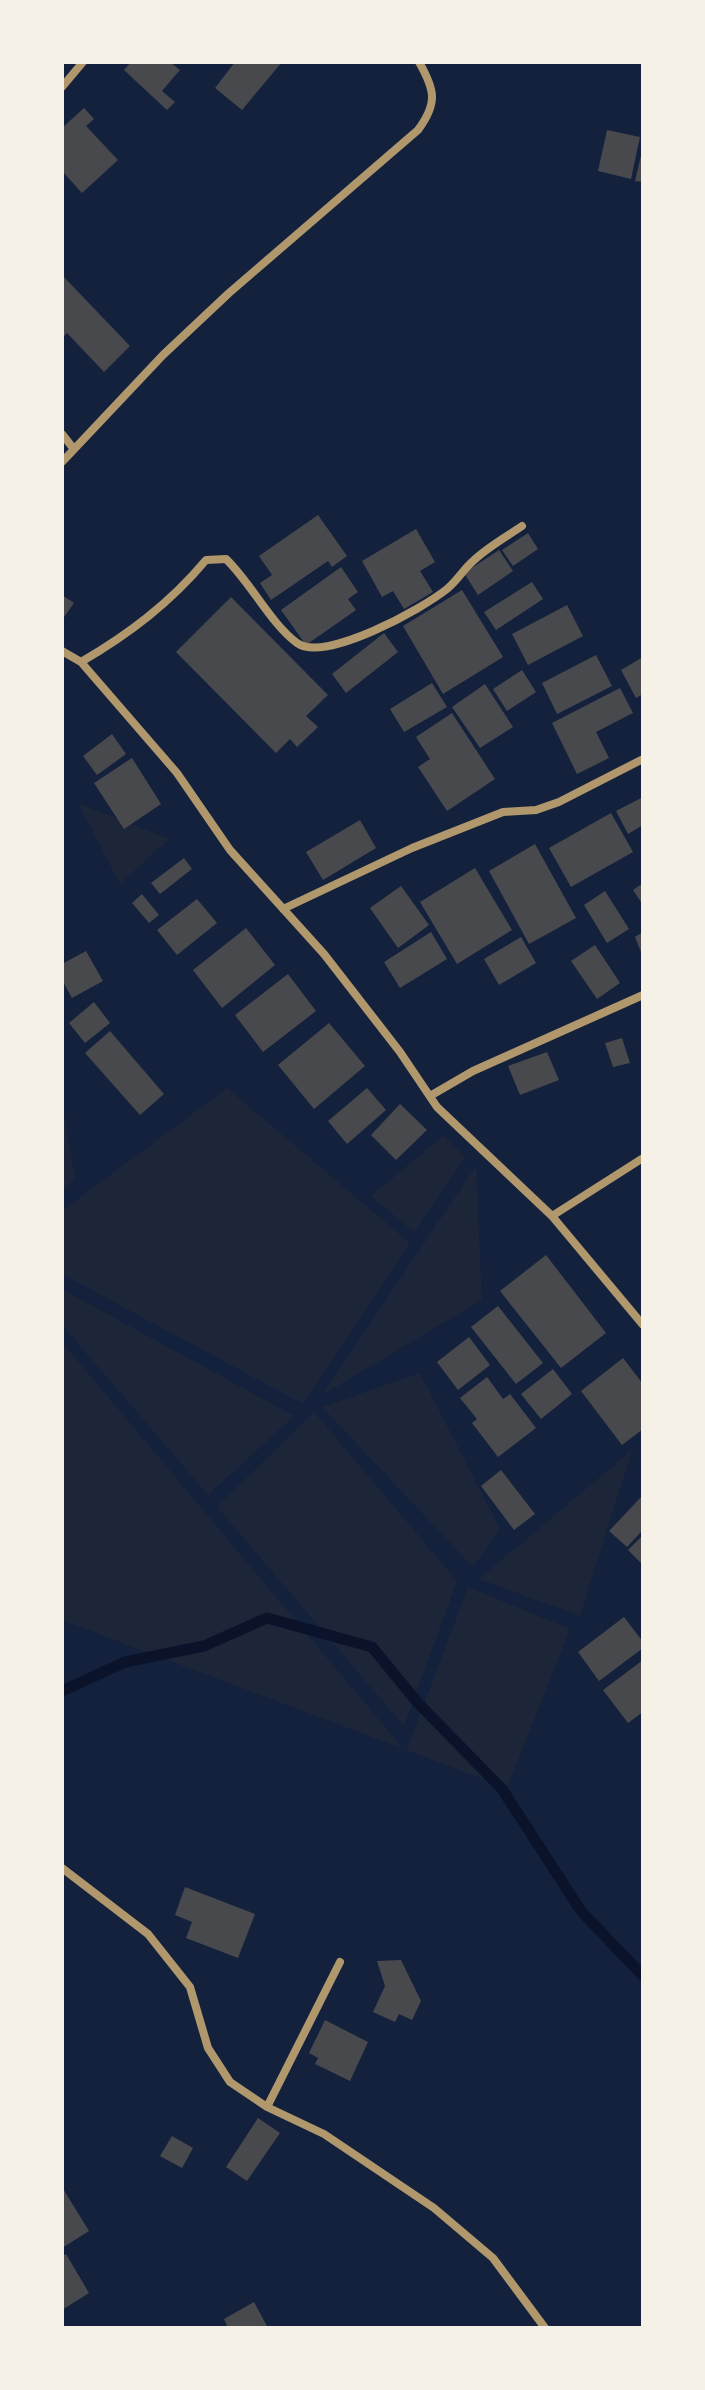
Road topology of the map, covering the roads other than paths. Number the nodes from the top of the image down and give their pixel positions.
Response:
1 (83, 62) edge
2 (419, 62) edge
3 (62, 87) edge
4 (62, 434) edge
5 (73, 448) junction
6 (62, 462) edge
7 (522, 526) dead end
8 (62, 651) edge
9 (81, 662) junction
10 (643, 759) edge
11 (283, 909) junction
12 (643, 995) edge
13 (430, 1096) junction
14 (643, 1158) edge
15 (552, 1216) junction
16 (643, 1323) edge
17 (62, 1868) edge
18 (340, 1962) dead end
19 (267, 2107) junction
20 (545, 2328) edge

1 - 3 street
2 - 5 street
4 - 5 street
5 - 6 street
7 - 9 street
8 - 9 street
9 - 11 street
10 - 11 street
11 - 13 street
12 - 13 street
13 - 15 street
14 - 15 street
15 - 16 street
17 - 19 street
18 - 19 street
19 - 20 street

